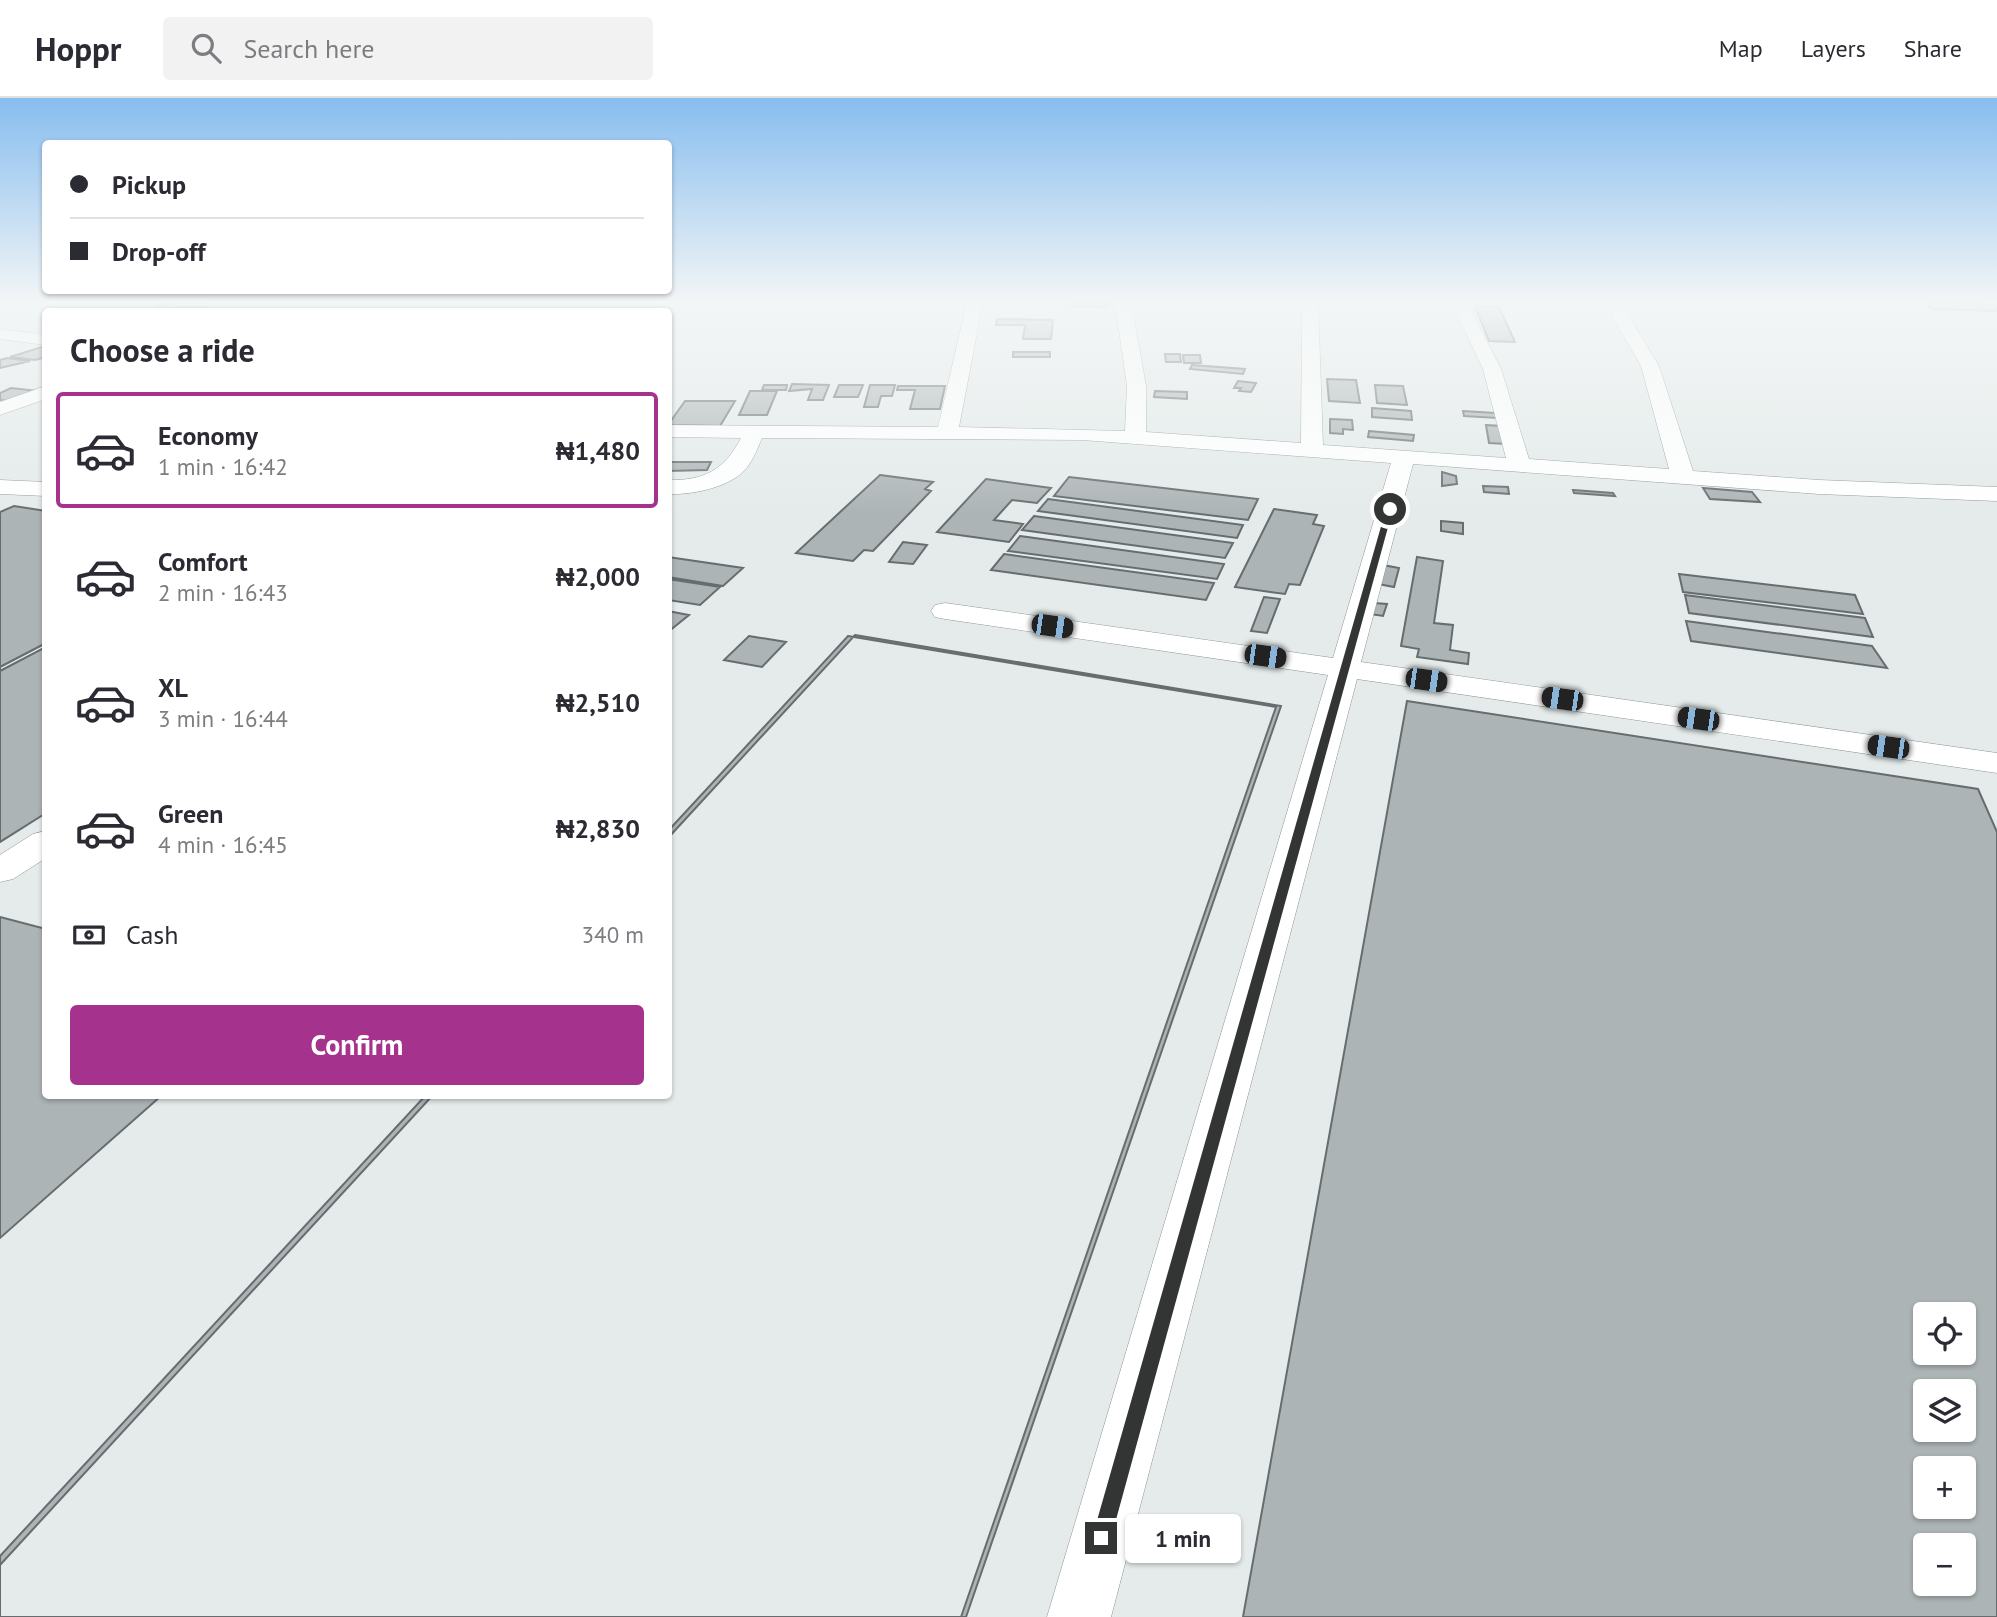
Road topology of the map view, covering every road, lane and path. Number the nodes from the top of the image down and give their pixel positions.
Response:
1 (960, 373) edge
2 (1134, 373) edge
3 (1311, 373) edge
4 (1493, 373) edge
5 (1652, 373) edge
6 (42, 393) edge
7 (0, 409) edge
8 (0, 414) edge
9 (34, 417) dead end
10 (672, 431) edge
11 (755, 432) junction
12 (948, 432) junction
13 (1135, 437) junction
14 (1312, 449) junction
15 (1404, 456) junction
16 (1519, 464) junction
17 (1682, 477) junction
18 (0, 487) edge
19 (672, 487) edge
20 (42, 489) edge
21 (1997, 494) edge
22 (945, 611) dead end
23 (1345, 668) junction
24 (1997, 763) edge
25 (42, 845) edge
26 (0, 871) edge
27 (1079, 1617) edge

1 - 12 street
2 - 13 street
3 - 14 street
4 - 16 street
5 - 17 street
6 - 7 street
8 - 9 street
10 - 11 street
11 - 12 street
11 - 19 street
12 - 13 street
13 - 14 street
14 - 15 street
15 - 16 street
15 - 23 street
16 - 17 street
17 - 21 street
18 - 20 street
22 - 23 street
23 - 24 street
23 - 27 street
25 - 26 street

